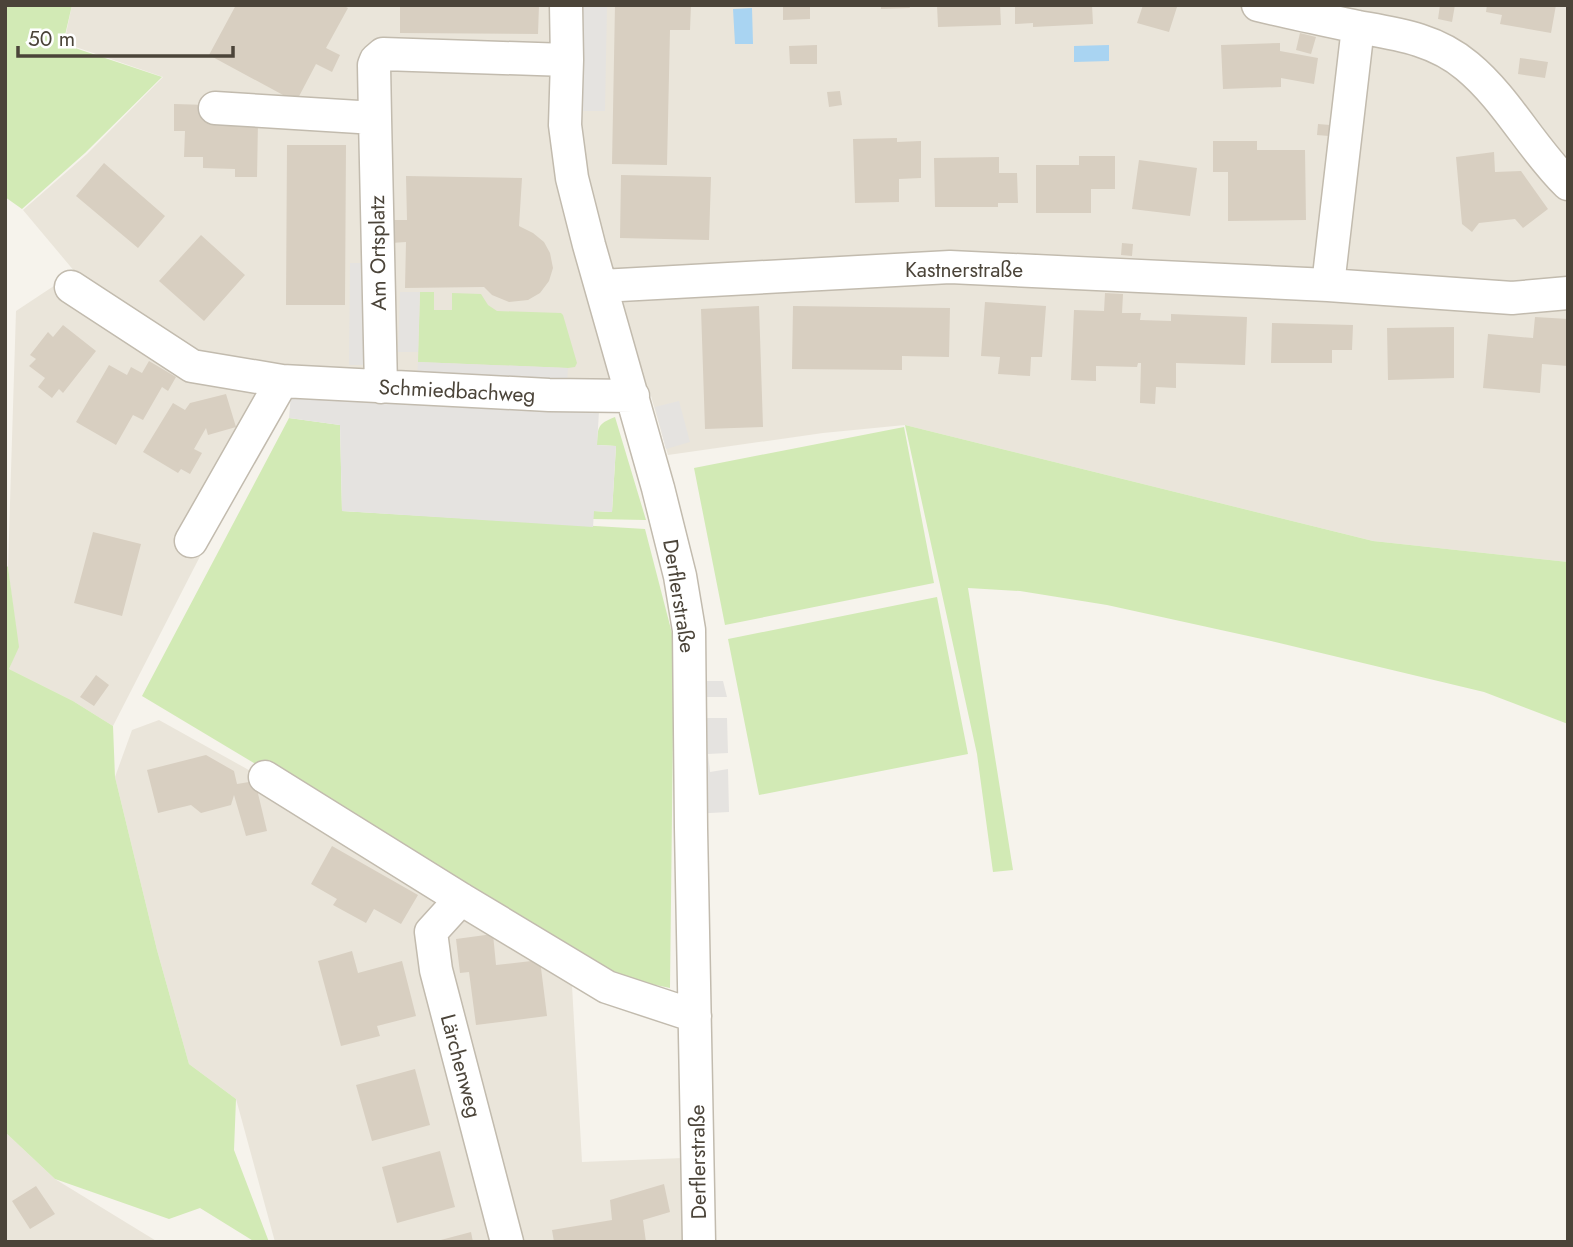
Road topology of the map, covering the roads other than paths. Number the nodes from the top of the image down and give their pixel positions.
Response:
1 (566, 5) edge
2 (1258, 5) edge
3 (1358, 27) junction
4 (567, 60) junction
5 (215, 108) dead end
6 (375, 118) junction
7 (1568, 184) edge
8 (1328, 285) junction
9 (601, 286) junction
10 (71, 287) dead end
11 (1568, 293) edge
12 (282, 381) junction
13 (381, 387) junction
14 (633, 396) junction
15 (191, 541) dead end
16 (265, 777) dead end
17 (461, 899) junction
18 (695, 1016) junction
19 (507, 1242) edge
20 (699, 1242) edge

1 - 4 street, Derflerstraße
2 - 3 street
3 - 7 street
3 - 8 street
4 - 6 street, Am Ortsplatz
4 - 9 street, Derflerstraße
5 - 6 street
6 - 13 street, Am Ortsplatz
8 - 9 street, Kastnerstraße
8 - 11 street, Kastnerstraße
9 - 14 street, Derflerstraße
10 - 12 street, Schmiedbachweg
12 - 13 street, Schmiedbachweg
12 - 15 street
13 - 14 street, Schmiedbachweg
14 - 18 street, Derflerstraße
16 - 17 street
17 - 18 street
17 - 19 street, Lärchenweg
18 - 20 street, Derflerstraße

